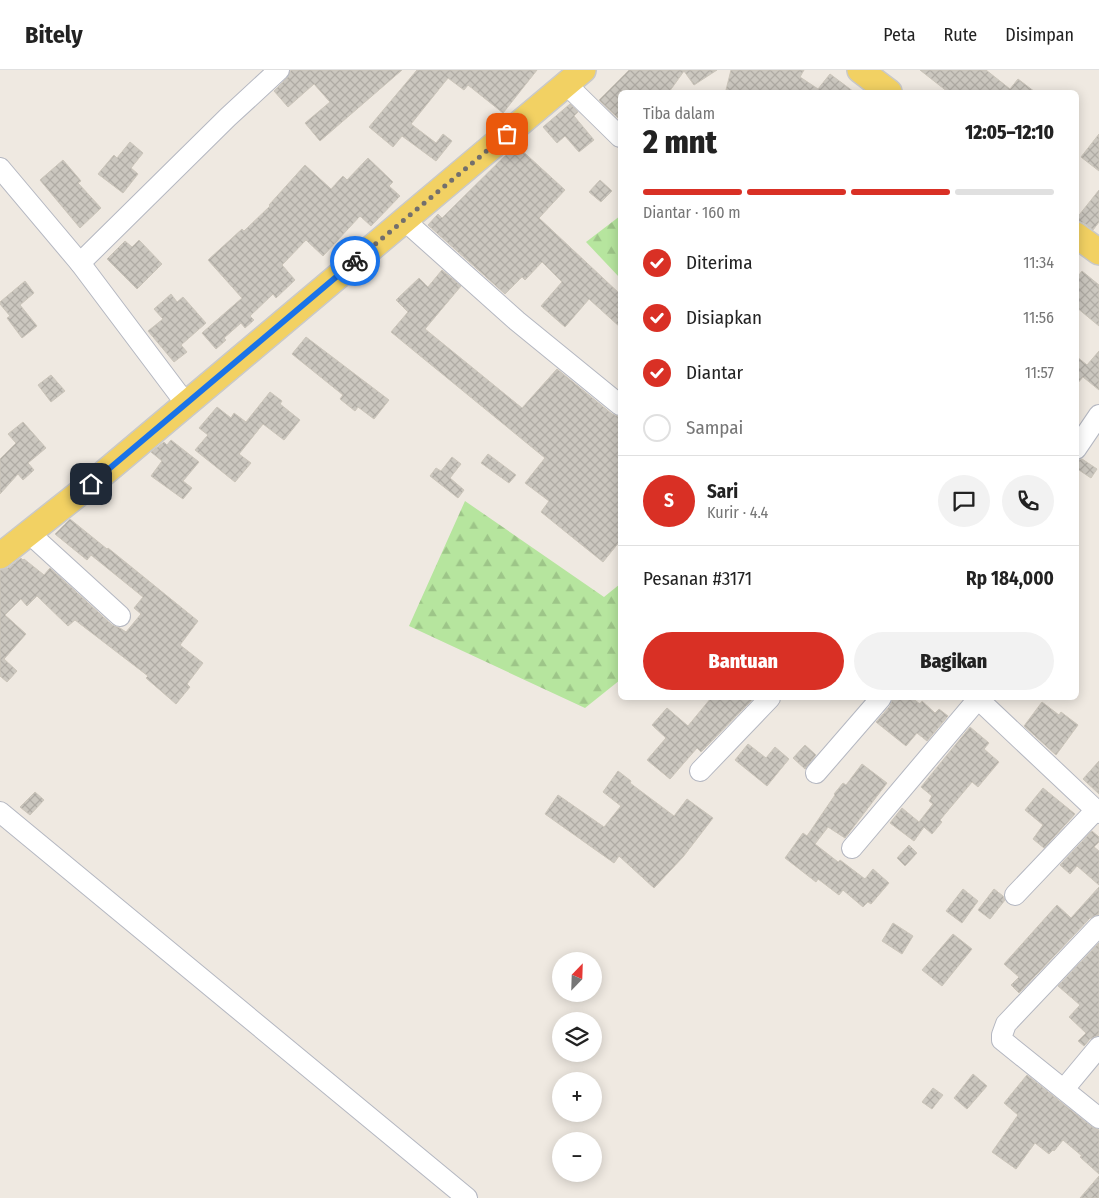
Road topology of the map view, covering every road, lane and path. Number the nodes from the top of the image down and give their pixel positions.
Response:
1 (279, 70) edge
2 (860, 70) edge
3 (575, 77) edge
4 (886, 90) edge
5 (618, 134) edge
6 (0, 168) edge
7 (404, 220) junction
8 (1079, 237) edge
9 (1099, 252) edge
10 (80, 263) junction
11 (618, 403) edge
12 (186, 404) junction
13 (1099, 415) edge
14 (1079, 445) edge
15 (29, 533) junction
16 (0, 556) edge
17 (120, 616) dead end
18 (768, 700) edge
19 (879, 700) edge
20 (975, 700) edge
21 (979, 700) edge
22 (700, 771) dead end
23 (816, 773) dead end
24 (1097, 811) edge
25 (0, 812) edge
26 (852, 848) dead end
27 (1015, 895) dead end
28 (1099, 926) edge
29 (1099, 1047) edge
30 (1064, 1089) junction
31 (1099, 1118) edge
32 (467, 1198) edge

1 - 10 street
2 - 4 main road
3 - 5 street
3 - 7 main road
6 - 10 street
7 - 11 street
7 - 12 main road
8 - 9 main road
10 - 12 street
12 - 15 main road
13 - 14 street
15 - 16 main road
15 - 17 street
18 - 22 street
19 - 23 street
20 - 26 street
21 - 24 street
24 - 27 street
25 - 32 street
28 - 30 street
29 - 30 street
30 - 31 street

